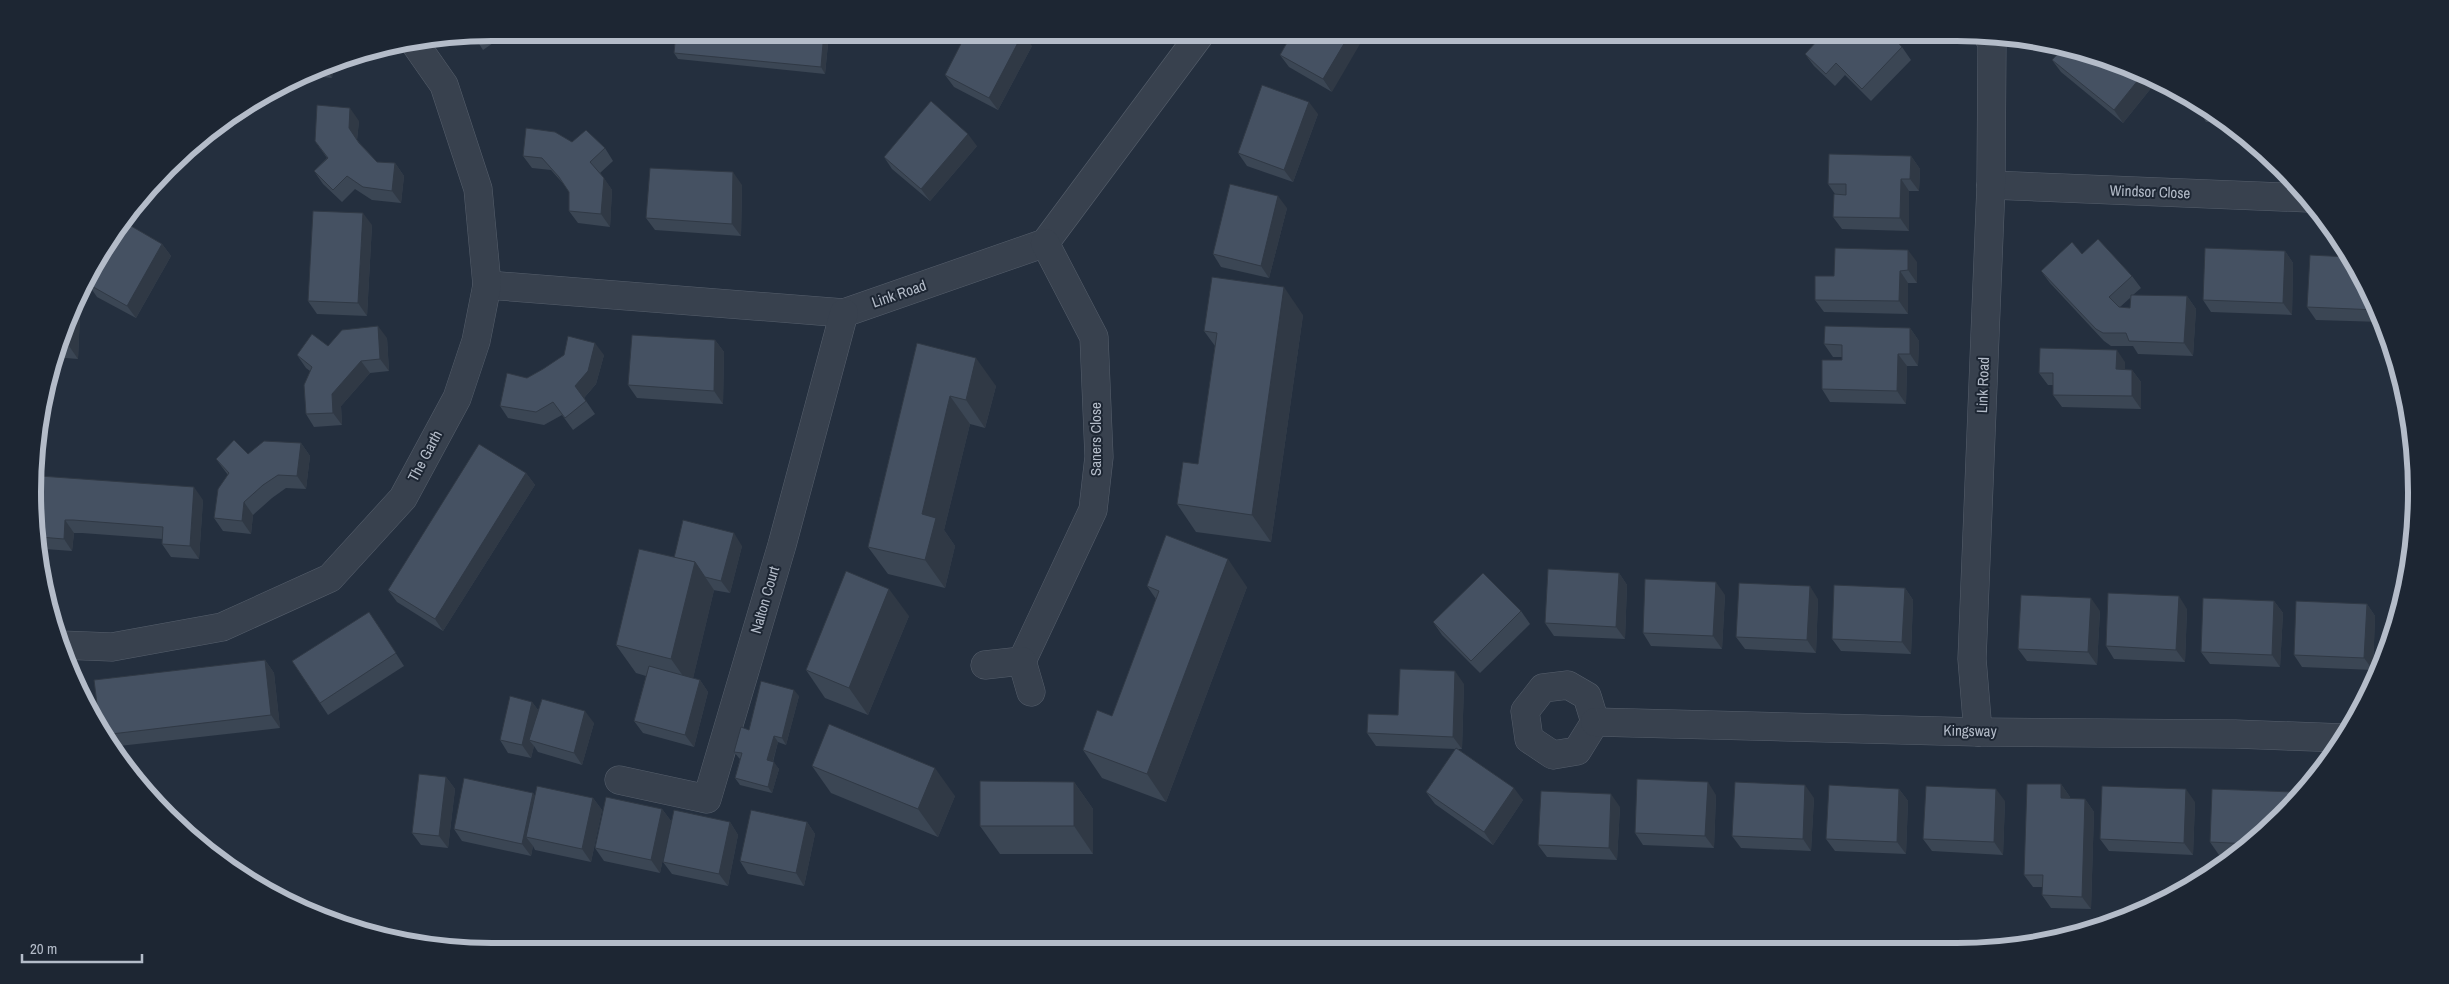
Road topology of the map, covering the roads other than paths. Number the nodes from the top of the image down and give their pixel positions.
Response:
1 (1195, 41) edge
2 (1992, 43) edge
3 (418, 48) edge
4 (1991, 185) junction
5 (2298, 198) edge
6 (1044, 244) junction
7 (487, 285) junction
8 (844, 313) junction
9 (68, 645) edge
10 (1022, 661) junction
11 (985, 665) dead end
12 (1031, 692) dead end
13 (1596, 722) dead end
14 (1978, 732) junction
15 (2335, 738) edge
16 (619, 780) dead end

1 - 6 street
2 - 4 street, Link Road
3 - 7 street, The Garth
4 - 5 street, Windsor Close
4 - 14 street, Link Road
6 - 8 street, Link Road
6 - 10 street, Saners Close
7 - 8 street, Link Road
7 - 9 street, The Garth
8 - 16 street, Nalton Court
10 - 11 street
10 - 12 street
13 - 14 street, Kingsway
14 - 15 street, Kingsway

